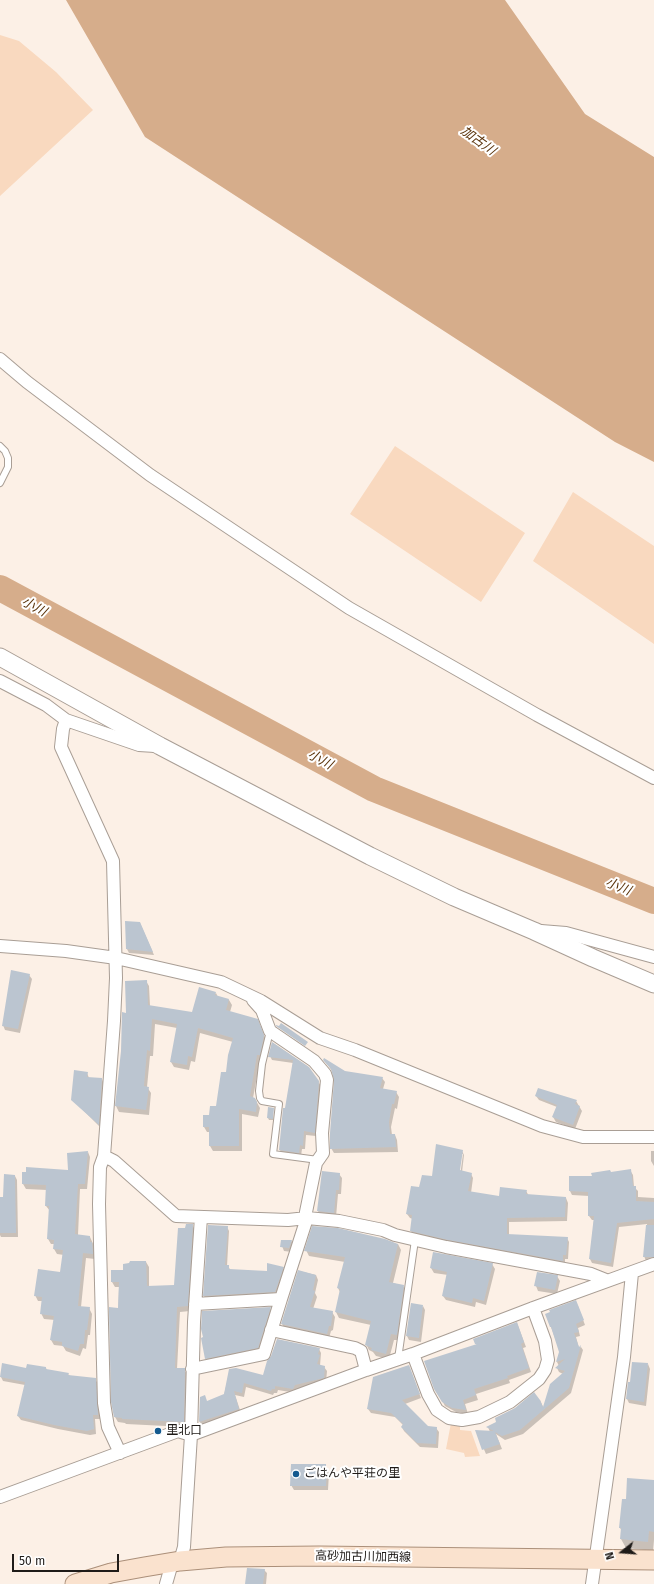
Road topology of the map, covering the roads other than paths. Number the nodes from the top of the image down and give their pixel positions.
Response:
1 (0, 360) edge
2 (0, 446) edge
3 (0, 483) edge
4 (0, 657) edge
5 (0, 681) edge
6 (66, 720) junction
7 (160, 746) junction
8 (654, 778) edge
9 (534, 931) junction
10 (0, 946) edge
11 (654, 957) edge
12 (116, 958) junction
13 (654, 984) edge
14 (248, 996) junction
15 (270, 1031) junction
16 (654, 1137) edge
17 (104, 1156) junction
18 (318, 1160) junction
19 (201, 1217) junction
20 (307, 1218) junction
21 (415, 1240) junction
22 (654, 1264) edge
23 (632, 1273) junction
24 (606, 1280) junction
25 (281, 1298) junction
26 (195, 1304) junction
27 (533, 1308) junction
28 (271, 1330) junction
29 (413, 1354) junction
30 (398, 1359) junction
31 (192, 1369) junction
32 (366, 1370) junction
33 (191, 1435) junction
34 (120, 1453) junction
35 (0, 1497) edge
36 (595, 1560) junction
37 (654, 1560) edge
38 (176, 1562) junction
39 (75, 1584) edge
40 (166, 1584) edge
41 (592, 1584) edge

1 - 8 street
2 - 3 lane
4 - 7 street
5 - 6 street
6 - 7 street
6 - 12 street
7 - 9 street
9 - 11 street
9 - 13 street
10 - 12 street
12 - 14 street
12 - 17 street
14 - 15 street
14 - 16 street
15 - 18 street
15 - 18 lane
17 - 19 street
17 - 34 street
18 - 20 street
19 - 20 street
19 - 26 street
20 - 21 street
20 - 25 street
21 - 24 street
21 - 30 lane
22 - 23 street
23 - 24 street
23 - 36 street
24 - 27 street
25 - 26 street
25 - 28 street
26 - 31 street
27 - 29 street
27 - 29 street
28 - 31 street
28 - 32 street
29 - 30 street
30 - 32 street
31 - 33 street
32 - 33 street
33 - 34 street
33 - 38 street
34 - 35 street
36 - 37 main road, 高砂加古川加西線
36 - 38 main road, 高砂加古川加西線
36 - 41 street
38 - 39 main road, 高砂加古川加西線
38 - 40 street

